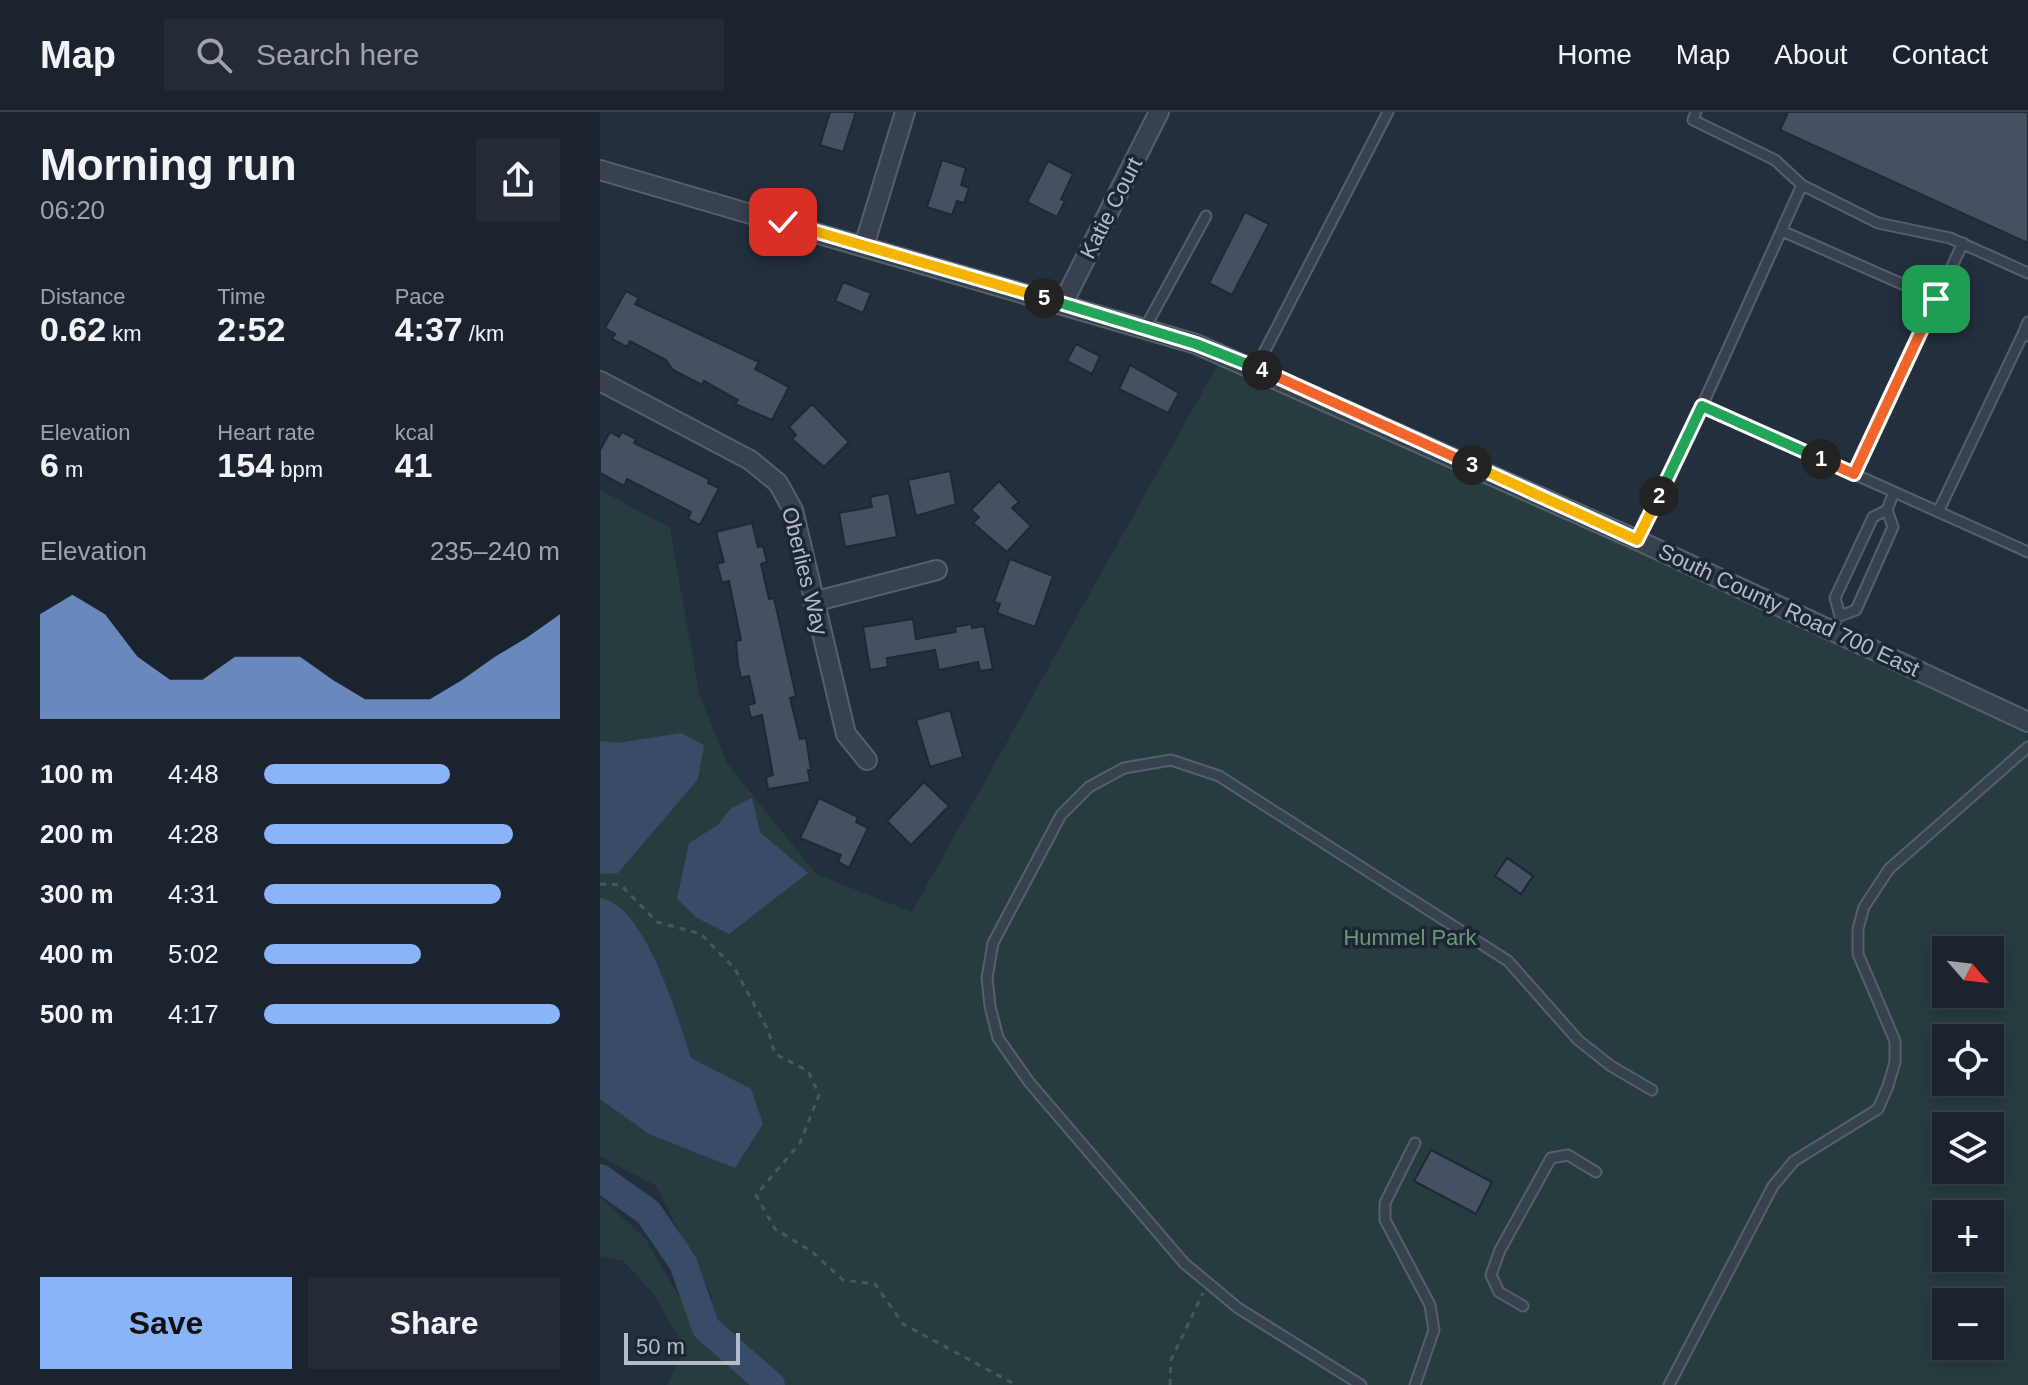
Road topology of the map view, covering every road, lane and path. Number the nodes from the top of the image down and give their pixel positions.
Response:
1 (905, 112) edge
2 (1159, 112) edge
3 (1388, 112) edge
4 (1696, 112) edge
5 (600, 170) edge
6 (1802, 185) junction
7 (1206, 216) dead end
8 (1782, 231) junction
9 (1963, 243) junction
10 (864, 246) junction
11 (2028, 273) edge
12 (1936, 299) junction
13 (1063, 303) junction
14 (2028, 322) edge
15 (1145, 328) junction
16 (2025, 335) edge
17 (1256, 368) junction
18 (600, 381) edge
19 (1702, 406) junction
20 (1854, 474) junction
21 (1894, 492) junction
22 (1887, 510) junction
23 (1938, 512) junction
24 (1637, 540) junction
25 (2028, 552) edge
26 (937, 570) dead end
27 (813, 602) junction
28 (1836, 623) junction
29 (2028, 722) edge
30 (2028, 747) edge
31 (867, 760) dead end
32 (600, 884) edge
33 (1647, 1088) dead end
34 (1415, 1143) dead end
35 (1596, 1172) dead end
36 (1209, 1284) junction
37 (1523, 1306) dead end
38 (1016, 1385) edge
39 (1170, 1385) edge
40 (1361, 1385) edge
41 (1415, 1385) edge
42 (1669, 1385) edge

1 - 10 street
2 - 13 street, Katie Court
3 - 17 lane
4 - 6 lane
5 - 10 street, South County Road 700 East
6 - 8 lane
6 - 9 lane
7 - 15 lane
8 - 12 lane
8 - 19 lane
9 - 11 lane
9 - 12 lane
10 - 13 street, South County Road 700 East
12 - 20 lane
13 - 15 street, South County Road 700 East
14 - 16 lane
15 - 17 street, South County Road 700 East
16 - 23 lane
17 - 24 street, South County Road 700 East
18 - 27 street, Oberlies Way
19 - 20 lane
19 - 24 lane
20 - 21 lane
21 - 22 lane
21 - 23 lane
22 - 28 lane
22 - 28 lane
23 - 25 lane
24 - 28 street, South County Road 700 East
26 - 27 street
27 - 31 street, Oberlies Way
28 - 29 street, South County Road 700 East
30 - 42 lane
32 - 38 path
33 - 36 lane
34 - 41 lane
35 - 37 lane
36 - 39 path
36 - 40 lane

